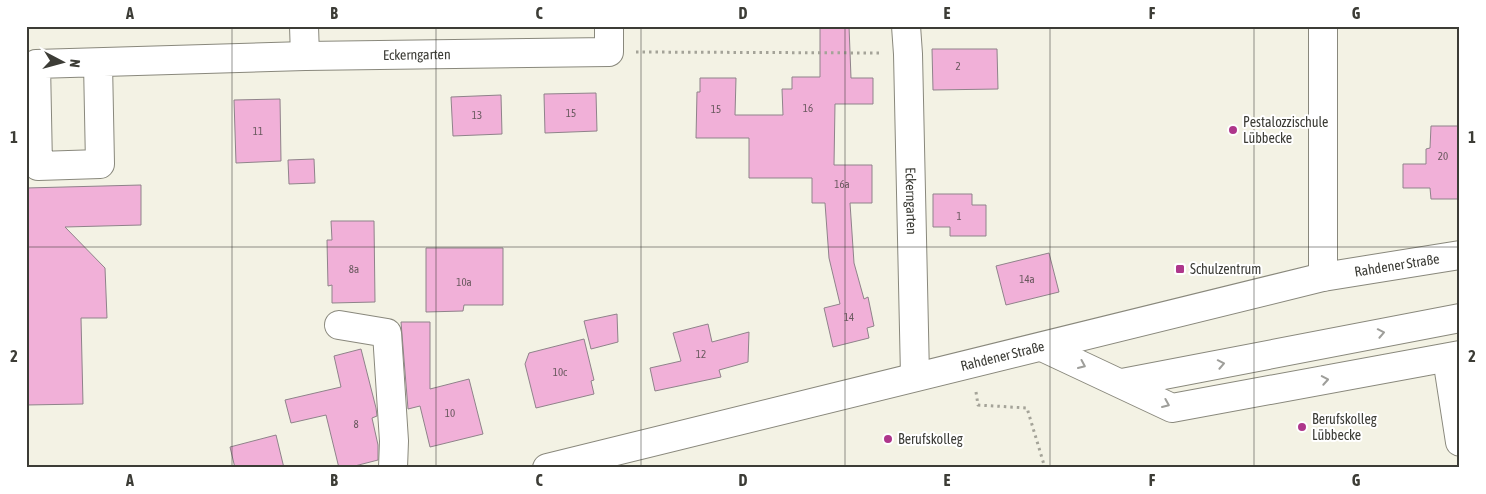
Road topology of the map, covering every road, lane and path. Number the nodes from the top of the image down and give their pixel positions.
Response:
1 (304, 26) edge
2 (906, 26) edge
3 (1323, 26) edge
4 (609, 39) edge
5 (908, 54) junction
6 (304, 56) junction
7 (98, 62) dead end
8 (1460, 255) edge
9 (1323, 277) junction
10 (1460, 318) edge
11 (339, 325) dead end
12 (1042, 347) junction
13 (1453, 357) edge
14 (970, 365) junction
15 (915, 376) junction
16 (1122, 383) junction
17 (1460, 442) edge
18 (393, 468) edge
19 (547, 468) edge
20 (1045, 468) edge

1 - 6 street
2 - 5 street, Eckerngarten
3 - 9 street
4 - 5 path
4 - 6 street, Eckerngarten
5 - 15 street, Eckerngarten
6 - 7 street, Eckerngarten
8 - 9 street, Rahdener Straße
9 - 12 street, Rahdener Straße
16 -> 10 street
11 - 18 street
12 - 14 street, Rahdener Straße
12 -> 16 street
16 -> 13 street
13 - 17 street
14 - 15 street, Rahdener Straße
14 - 20 path
15 - 19 street, Rahdener Straße

